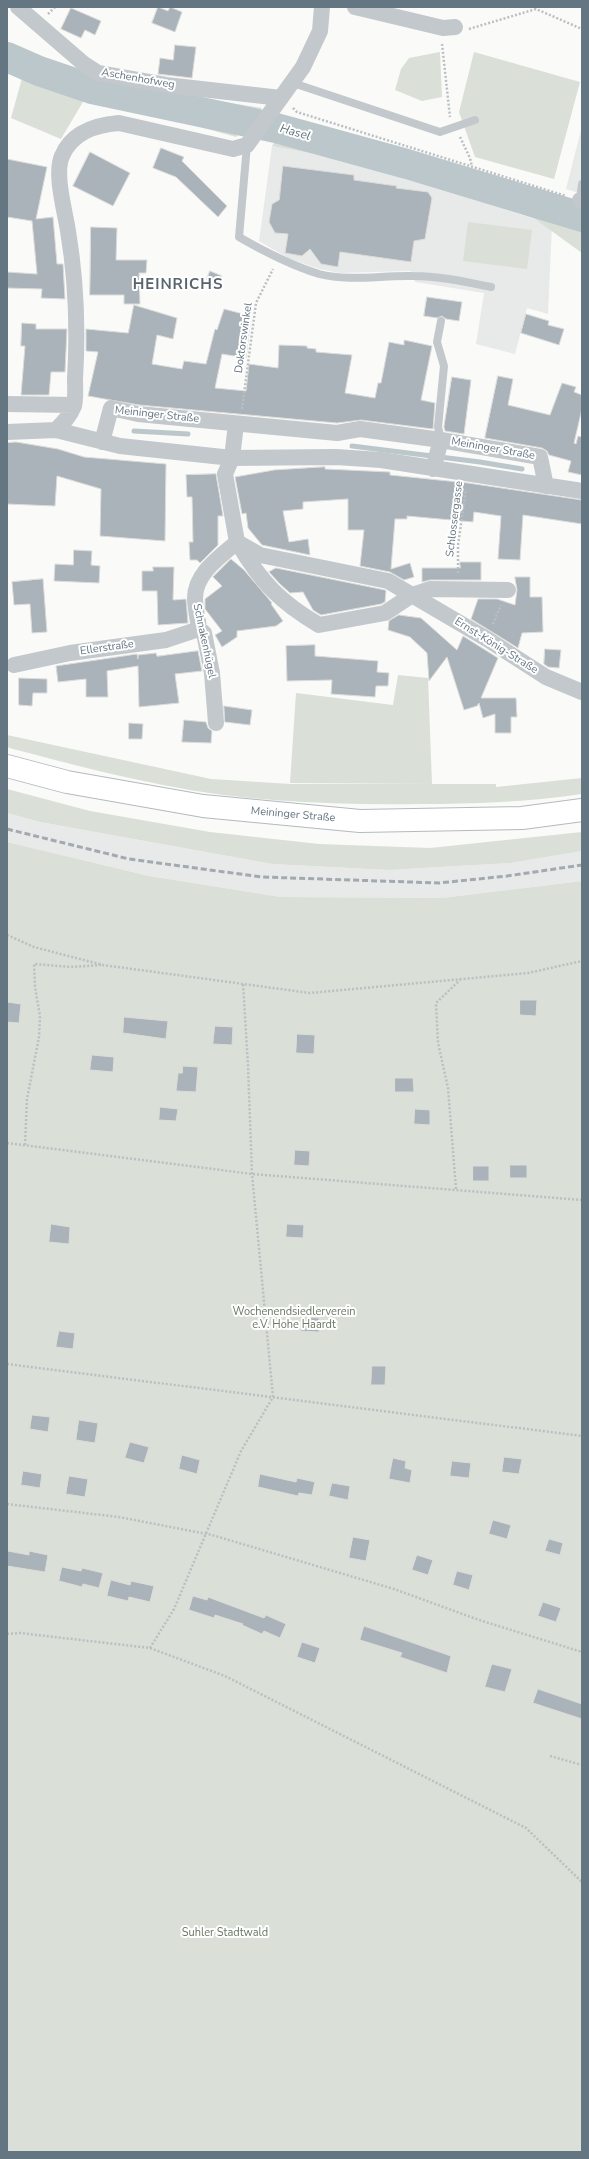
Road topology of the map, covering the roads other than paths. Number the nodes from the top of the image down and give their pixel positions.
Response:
1 (18, 7) edge
2 (322, 7) edge
3 (355, 7) edge
4 (455, 27) road end
5 (292, 83) junction
6 (277, 104) junction
7 (475, 120) dead end
8 (249, 142) junction
9 (582, 184) edge
10 (581, 201) edge
11 (491, 287) dead end
12 (441, 321) dead end
13 (7, 404) edge
14 (74, 405) junction
15 (238, 424) junction
16 (56, 430) junction
17 (7, 432) edge
18 (337, 433) junction
19 (102, 442) junction
20 (440, 444) junction
21 (336, 457) junction
22 (232, 458) junction
23 (434, 466) junction
24 (546, 486) junction
25 (582, 491) edge
26 (237, 542) junction
27 (508, 590) road end
28 (412, 594) junction
29 (199, 629) junction
30 (14, 665) dead end
31 (582, 692) edge
32 (216, 723) dead end
33 (7, 766) edge
34 (582, 810) edge

1 - 6 street, Aschenhofweg
2 - 5 street
3 - 4 street
5 - 6 street
5 - 7 lane
6 - 8 street
8 - 11 lane
8 - 14 street
9 - 10 lane
12 - 20 lane
13 - 14 street
14 - 16 street
15 - 18 street, Meininger Straße
15 - 19 street, Meininger Straße
15 - 22 street
16 - 17 street
16 - 19 street
18 - 20 street, Meininger Straße
18 - 21 street
19 - 22 street
20 - 23 street, Meininger Straße
20 - 24 street, Meininger Straße
21 - 22 street
21 - 23 street
22 - 26 street
23 - 24 street
24 - 25 street
26 - 28 street, Ernst-König-Straße
26 - 28 street
26 - 29 street, Schnakenhügel
27 - 28 street
28 - 31 street, Ernst-König-Straße
29 - 30 street, Ellerstraße
29 - 32 street, Schnakenhügel
33 - 34 main road, Meininger Straße

